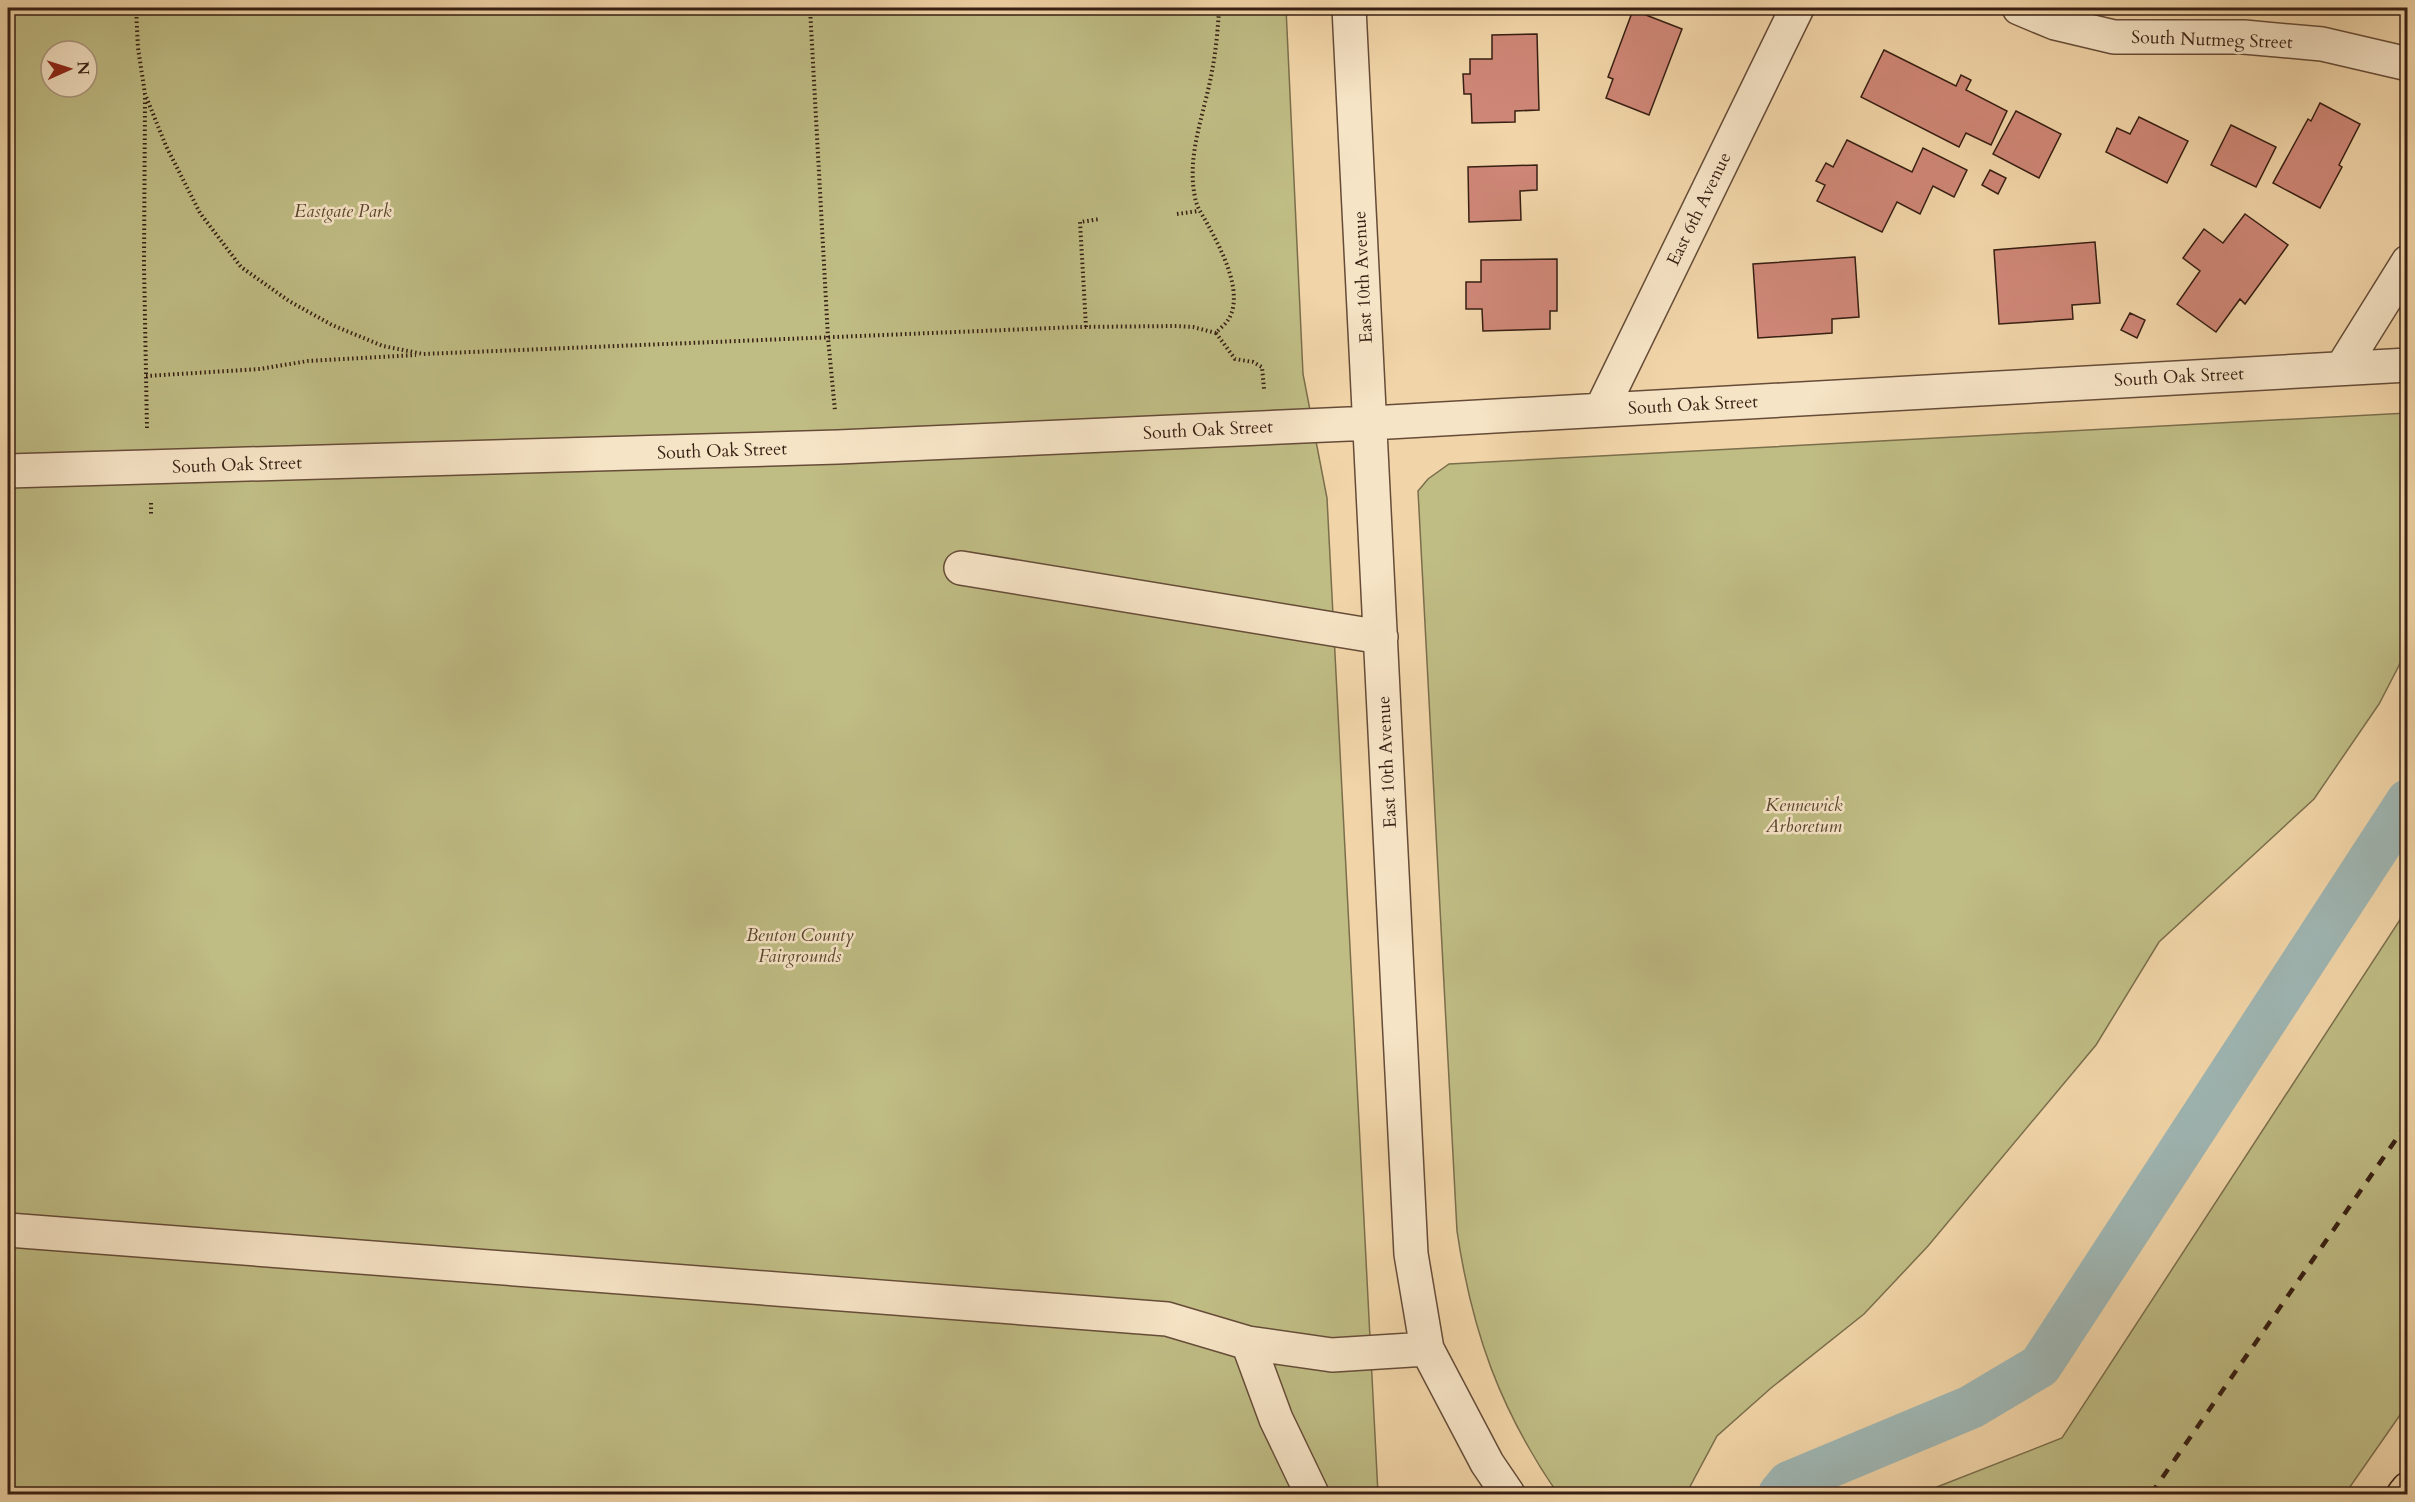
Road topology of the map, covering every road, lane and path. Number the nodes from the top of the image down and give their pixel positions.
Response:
1 (136, 8) edge
2 (810, 8) edge
3 (1219, 8) edge
4 (1349, 8) edge
5 (1797, 8) edge
6 (2019, 8) edge
7 (2408, 64) edge
8 (145, 94) junction
9 (1198, 211) junction
10 (1177, 214) dead end
11 (1100, 219) dead end
12 (2408, 262) edge
13 (1086, 327) junction
14 (1215, 333) junction
15 (828, 338) junction
16 (423, 354) junction
17 (2408, 365) edge
18 (2342, 368) junction
19 (146, 376) junction
20 (1601, 410) junction
21 (1371, 423) junction
22 (1264, 428) junction
23 (838, 447) junction
24 (150, 467) junction
25 (8, 471) edge
26 (151, 514) dead end
27 (961, 568) dead end
28 (1381, 637) junction
29 (8, 1230) edge
30 (1248, 1343) junction
31 (1427, 1348) junction
32 (2408, 1489) edge
33 (1499, 1491) edge
34 (1312, 1494) edge
35 (2404, 1494) edge

1 - 8 path
2 - 15 path
3 - 9 path
4 - 21 street, East 10th Avenue
5 - 20 street, East 6th Avenue
6 - 7 street, South Nutmeg Street
8 - 16 path
8 - 19 path
9 - 10 path
9 - 14 path
11 - 13 path
12 - 18 street
13 - 14 path
13 - 15 path
14 - 22 path
15 - 16 path
15 - 23 path
16 - 19 path
17 - 18 street, South Oak Street
18 - 20 street, South Oak Street
19 - 24 path
20 - 21 street, South Oak Street
21 - 22 street, South Oak Street
21 - 28 street, East 10th Avenue
22 - 23 street, South Oak Street
23 - 24 street, South Oak Street
24 - 25 street, South Oak Street
24 - 26 path
27 - 28 street
28 - 31 street, East 10th Avenue
29 - 30 street
30 - 31 street
30 - 34 street
31 - 33 street, East 10th Avenue
32 - 35 main road

